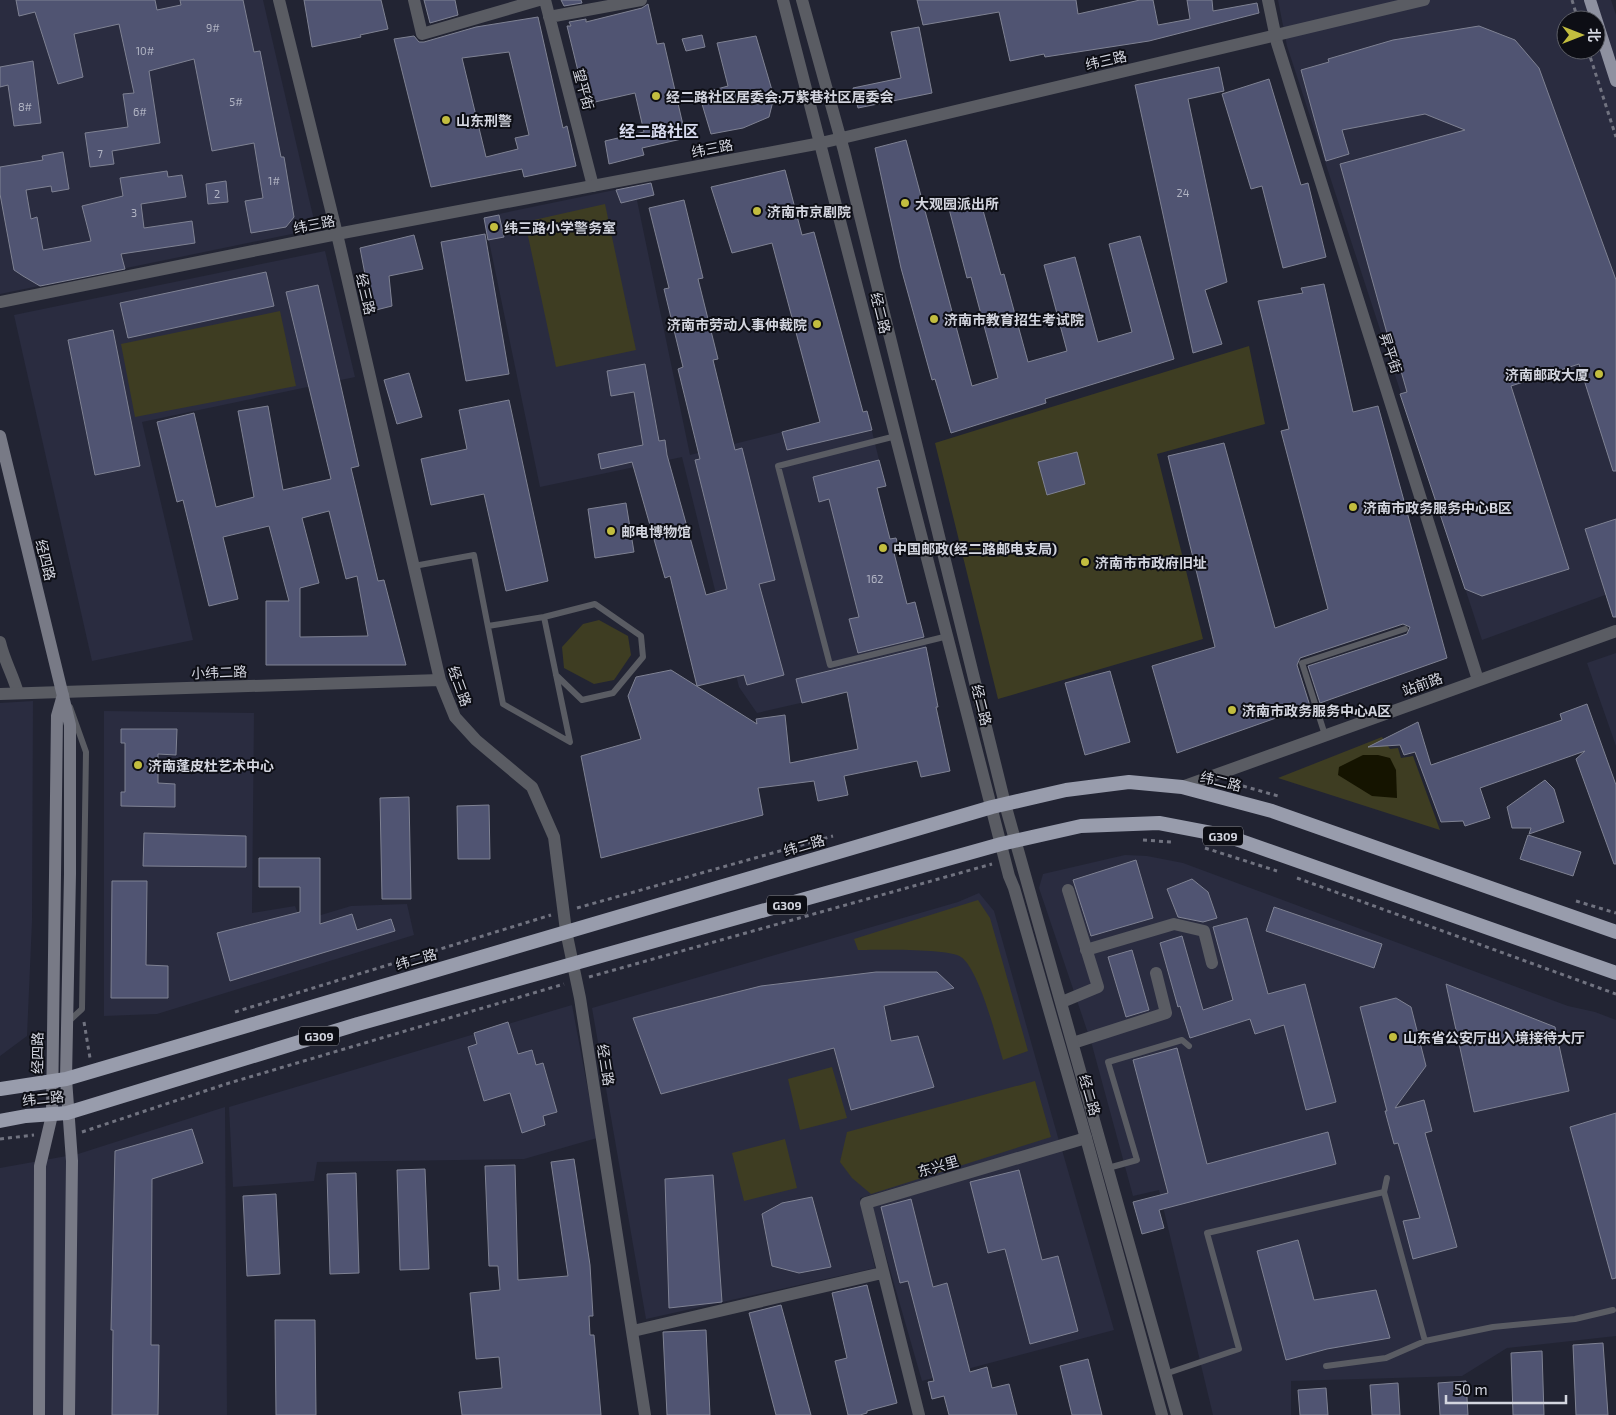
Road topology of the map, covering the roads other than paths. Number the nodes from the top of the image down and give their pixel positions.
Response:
1 (279, 0) edge
2 (414, 0) edge
3 (539, 0) edge
4 (545, 0) edge
5 (641, 0) edge
6 (783, 0) edge
7 (802, 0) edge
8 (1268, 0) edge
9 (1424, 0) edge
10 (1590, 0) edge
11 (550, 17) junction
12 (1275, 36) junction
13 (1616, 81) edge
14 (841, 138) junction
15 (821, 143) junction
16 (593, 186) junction
17 (337, 234) junction
18 (0, 302) edge
19 (0, 436) edge
20 (897, 436) junction
21 (414, 566) junction
22 (544, 617) junction
23 (488, 626) junction
24 (1405, 628) dead end
25 (1616, 630) edge
26 (948, 636) junction
27 (0, 642) edge
28 (556, 675) junction
29 (440, 680) junction
30 (1478, 680) junction
31 (64, 692) junction
32 (18, 693) junction
33 (0, 694) edge
34 (1325, 735) junction
35 (1182, 787) junction
36 (999, 805) junction
37 (1016, 841) junction
38 (1001, 844) junction
39 (1068, 890) dead end
40 (566, 931) junction
41 (1616, 932) edge
42 (1086, 950) junction
43 (1212, 963) dead end
44 (573, 966) junction
45 (1156, 973) dead end
46 (1616, 973) edge
47 (1062, 1002) junction
48 (1073, 1043) junction
49 (1189, 1046) dead end
50 (59, 1079) junction
51 (0, 1089) edge
52 (67, 1113) junction
53 (52, 1115) junction
54 (0, 1121) edge
55 (1086, 1138) junction
56 (1108, 1168) junction
57 (1387, 1178) dead end
58 (1384, 1192) junction
59 (882, 1272) junction
60 (1613, 1310) dead end
61 (633, 1331) junction
62 (1425, 1341) junction
63 (1326, 1366) dead end
64 (1166, 1374) junction
65 (39, 1415) edge
66 (69, 1415) edge
67 (645, 1415) edge
68 (919, 1415) edge
69 (1162, 1415) edge
70 (1177, 1415) edge

1 - 17 street, 经三路
2 - 3 street
4 - 11 street, 望平街
5 - 11 street
6 - 15 street, 经二路
7 - 14 street, 经二路
8 - 12 street, 昇平街
9 - 12 street, 纬三路
10 - 13 main road
11 - 16 street, 望平街
12 - 14 street, 纬三路
12 - 30 street, 昇平街
14 - 15 street, 纬三路
14 - 36 street, 经二路
15 - 16 street, 纬三路
15 - 20 street, 经二路
16 - 17 street, 纬三路
17 - 18 street, 纬三路
17 - 21 street, 经三路
19 - 31 main road, 经四路
20 - 26 street, 经二路
20 - 26 lane
21 - 23 lane
21 - 29 street, 经三路
22 - 23 lane
22 - 28 lane
22 - 28 lane
23 - 28 lane
24 - 34 lane
25 - 30 street, 站前路
26 - 36 street, 经二路
27 - 32 street
29 - 31 street, 小纬二路
29 - 40 street, 经三路
30 - 34 street, 站前路
31 - 32 street, 小纬二路
31 - 50 main road, 经四路
31 - 50 main road, 经四路
32 - 33 street, 小纬二路
34 - 35 street, 站前路
35 - 36 highway, 纬二路 / G309
35 - 41 highway, 纬二路 / G309
36 - 37 street, 经二路
36 - 38 street, 经二路
36 - 40 highway, 纬二路 / G309
37 - 38 highway, 纬二路 / G309
37 - 46 highway, 纬二路 / G309
37 - 47 street, 经二路
38 - 44 highway, 纬二路 / G309
38 - 55 street, 经二路
39 - 42 street
40 - 44 street, 经三路
40 - 50 highway, 纬二路 / G309
42 - 43 street
42 - 47 street
44 - 52 highway, 纬二路 / G309
44 - 61 street, 经三路
45 - 48 street
47 - 48 street, 经二路
48 - 56 street, 经二路
49 - 56 lane
50 - 51 highway, 纬二路 / G309
50 - 52 main road, 经四路
50 - 53 main road, 经四路
52 - 53 highway, 纬二路 / G309
52 - 66 main road, 经四路
53 - 54 highway, 纬二路 / G309
53 - 65 main road, 经四路
55 - 59 street, 东兴里
55 - 69 street, 经二路
56 - 64 street, 经二路
57 - 58 lane
58 - 62 lane
58 - 64 lane
59 - 61 street
59 - 68 street, 东兴里
60 - 62 lane
61 - 67 street, 经三路
62 - 63 lane
64 - 70 street, 经二路

